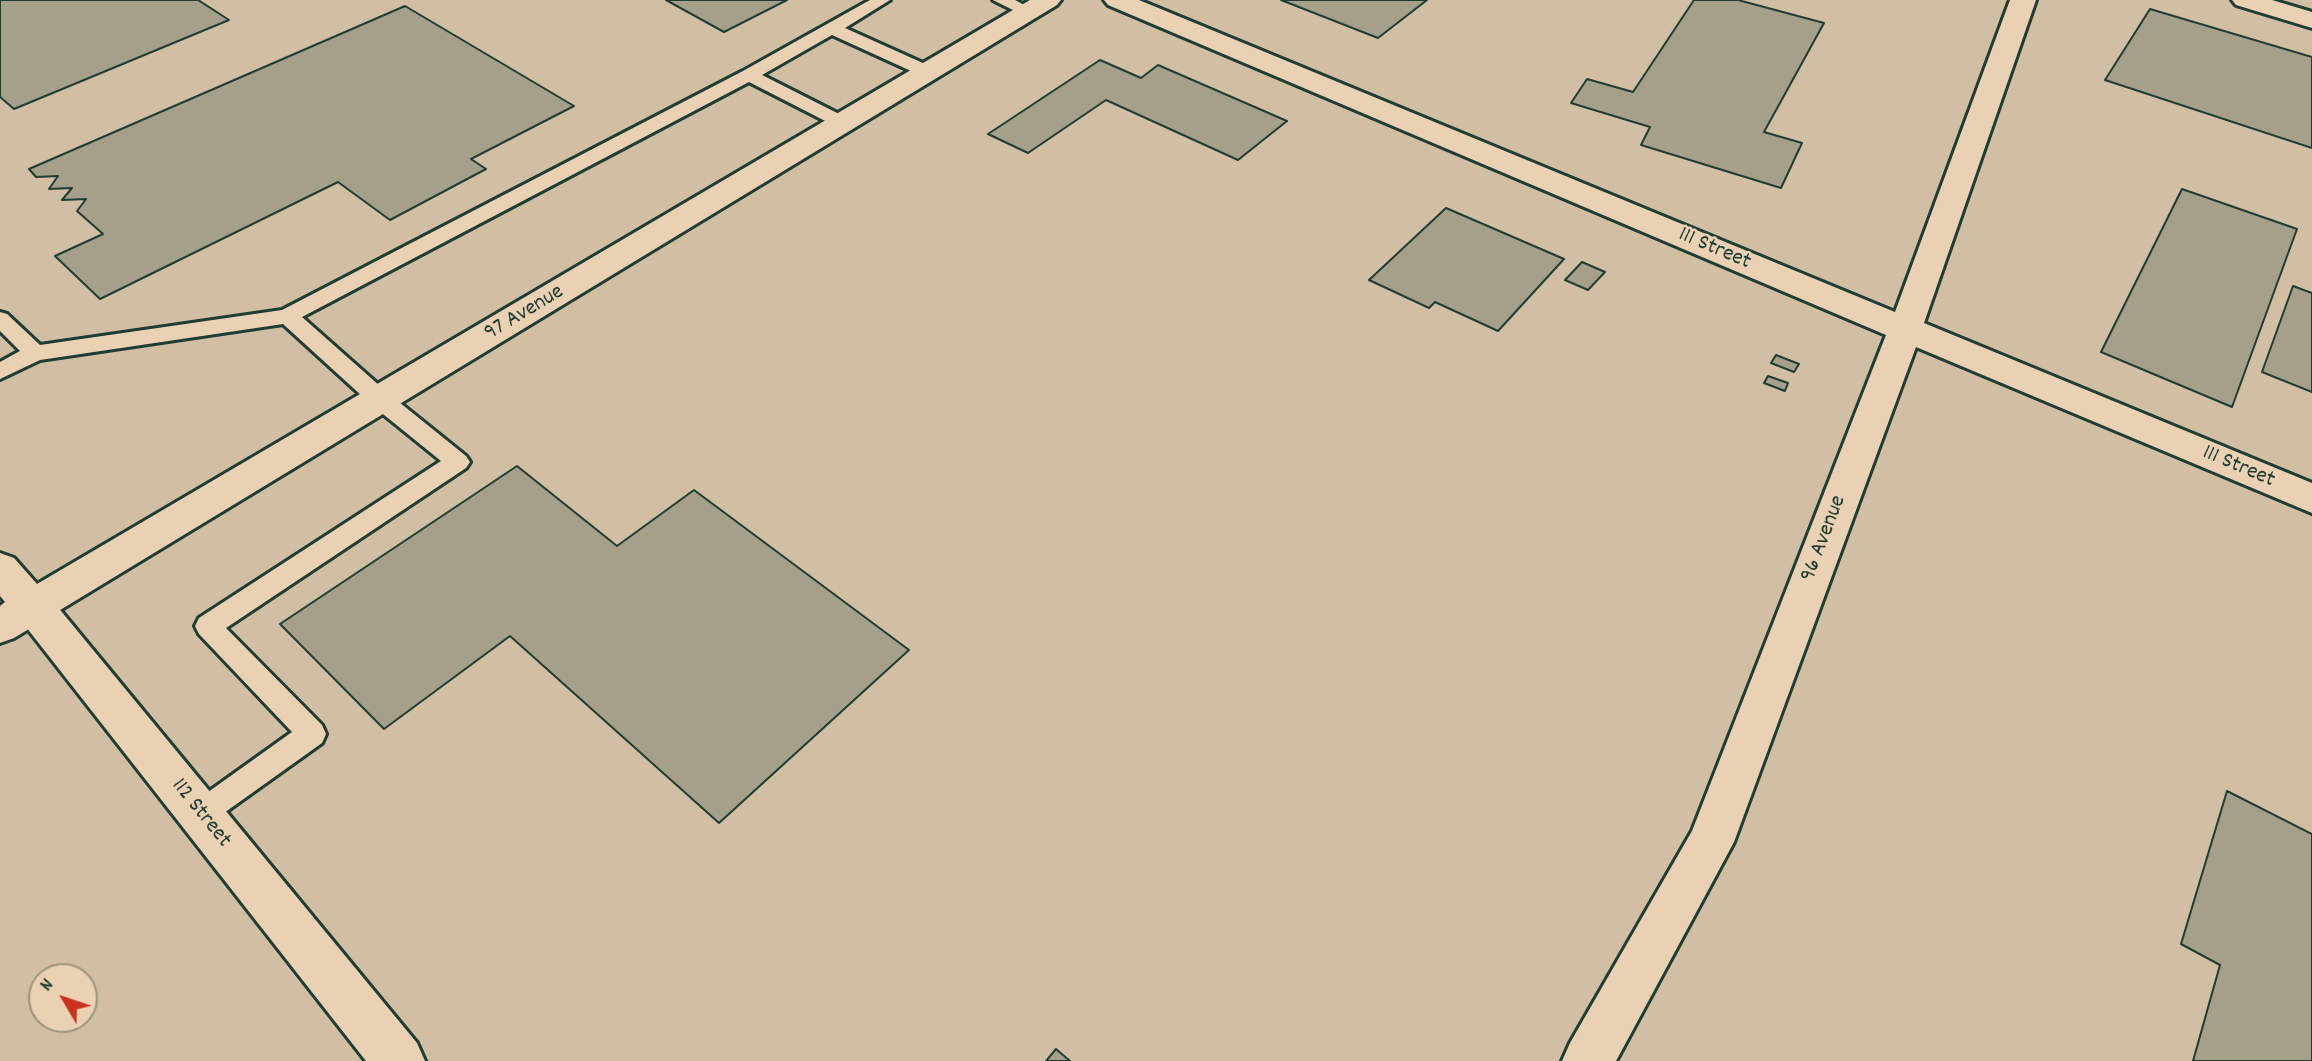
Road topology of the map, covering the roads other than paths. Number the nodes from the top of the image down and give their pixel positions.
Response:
1 (882, 0) edge
2 (1117, 0) edge
3 (2023, 0) edge
4 (2245, 0) edge
5 (1026, 4) edge
6 (2312, 20) edge
7 (831, 28) junction
8 (928, 72) junction
9 (748, 75) junction
10 (843, 123) junction
11 (287, 316) junction
12 (0, 319) edge
13 (1905, 330) junction
14 (35, 353) junction
15 (0, 371) edge
16 (381, 400) junction
17 (2312, 499) edge
18 (0, 569) edge
19 (17, 616) edge
20 (200, 814) junction
21 (399, 1061) edge
22 (1588, 1061) edge

1 - 7 lane
2 - 13 street, 111 Street
3 - 13 street, 96 Avenue
4 - 6 street
5 - 8 street, 97 Avenue
7 - 8 lane
7 - 9 lane
8 - 10 street, 97 Avenue
9 - 10 lane
9 - 11 lane
10 - 16 street, 97 Avenue
11 - 14 lane
11 - 16 lane
12 - 14 lane
13 - 17 street, 111 Street
13 - 22 street, 96 Avenue
14 - 15 lane
16 - 19 street, 97 Avenue
16 - 20 lane
18 - 19 street, 112 Street
19 - 20 street, 112 Street
20 - 21 street, 112 Street

